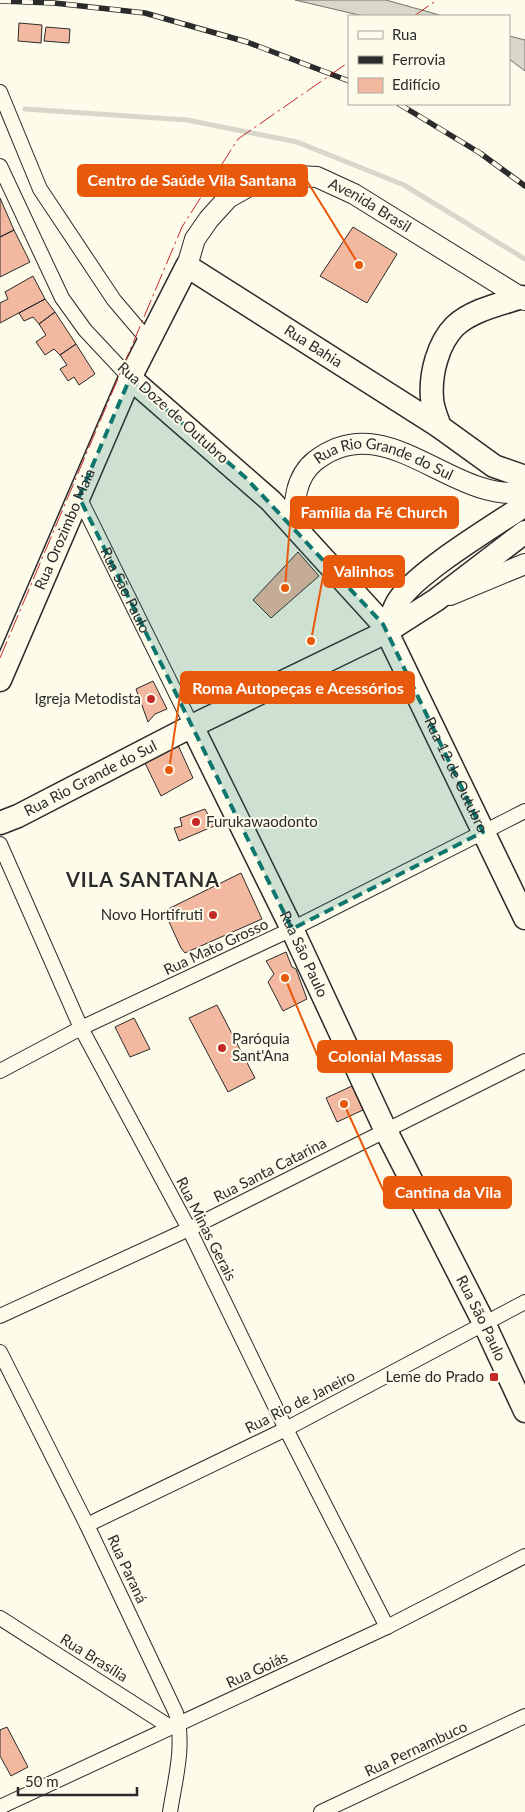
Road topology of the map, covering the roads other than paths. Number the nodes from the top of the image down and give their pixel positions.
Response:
1 (0, 92) edge
2 (0, 166) edge
3 (187, 266) junction
4 (523, 298) edge
5 (148, 340) junction
6 (130, 378) junction
7 (440, 427) junction
8 (525, 477) edge
9 (525, 492) edge
10 (79, 497) junction
11 (525, 505) edge
12 (296, 527) junction
13 (525, 532) edge
14 (525, 564) edge
15 (436, 600) junction
16 (386, 632) junction
17 (0, 680) edge
18 (192, 726) junction
19 (525, 811) edge
20 (0, 823) edge
21 (483, 832) junction
22 (0, 844) edge
23 (525, 918) edge
24 (292, 929) junction
25 (81, 1028) junction
26 (525, 1061) edge
27 (0, 1071) edge
28 (386, 1129) junction
29 (189, 1229) junction
30 (525, 1302) edge
31 (0, 1316) edge
32 (484, 1323) junction
33 (0, 1352) edge
34 (525, 1411) edge
35 (286, 1429) junction
36 (87, 1525) junction
37 (525, 1556) edge
38 (0, 1618) edge
39 (387, 1627) junction
40 (525, 1716) edge
41 (174, 1726) junction
42 (0, 1807) edge
43 (170, 1812) edge
44 (321, 1812) edge

1 - 5 street
2 - 6 street, Rua Doze de Outubro
3 - 4 main road, Avenida Brasil
3 - 5 main road, Avenida Brasil
3 - 7 main road, Rua Bahia
4 - 7 main road
5 - 6 main road, Avenida Brasil
6 - 10 main road, Rua Orozimbo Maia
6 - 12 main road, Rua Doze de Outubro
7 - 8 main road, Rua Bahia
9 - 12 main road, Rua Rio Grande do Sul
10 - 17 main road, Rua Orozimbo Maia
10 - 18 street, Rua São Paulo
11 - 16 main road
12 - 16 main road, Rua Doze de Outubro
13 - 15 main road, Rua Rio Grande do Sul
14 - 15 main road
15 - 16 main road, Rua Rio Grande do Sul
16 - 18 main road, Rua Rio Grande do Sul
16 - 21 main road, Rua 12 de Outubro
18 - 20 main road, Rua Rio Grande do Sul
18 - 24 main road, Rua São Paulo
19 - 21 street, Rua Mato Grosso
21 - 23 main road, Rua 12 de Outubro
21 - 24 street, Rua Mato Grosso
22 - 25 street, Rua Minas Gerais
24 - 25 street, Rua Mato Grosso
24 - 28 main road, Rua São Paulo
25 - 27 street, Rua Mato Grosso
25 - 29 street, Rua Minas Gerais
26 - 28 street, Rua Santa Catarina
28 - 29 street, Rua Santa Catarina
28 - 32 main road, Rua São Paulo
29 - 31 street, Rua Santa Catarina
29 - 35 street, Rua Minas Gerais
30 - 32 street, Rua Rio de Janeiro
32 - 34 main road, Rua São Paulo
32 - 35 street, Rua Rio de Janeiro
33 - 36 street, Rua Paraná
35 - 36 street, Rua Rio de Janeiro
35 - 39 street, Rua Minas Gerais
36 - 41 street, Rua Paraná
37 - 39 street, Rua Goiás
38 - 41 street, Rua Brasília
39 - 41 street, Rua Goiás
40 - 44 street, Rua Pernambuco
41 - 42 street, Rua Goiás
41 - 43 street, Rua Paraná

